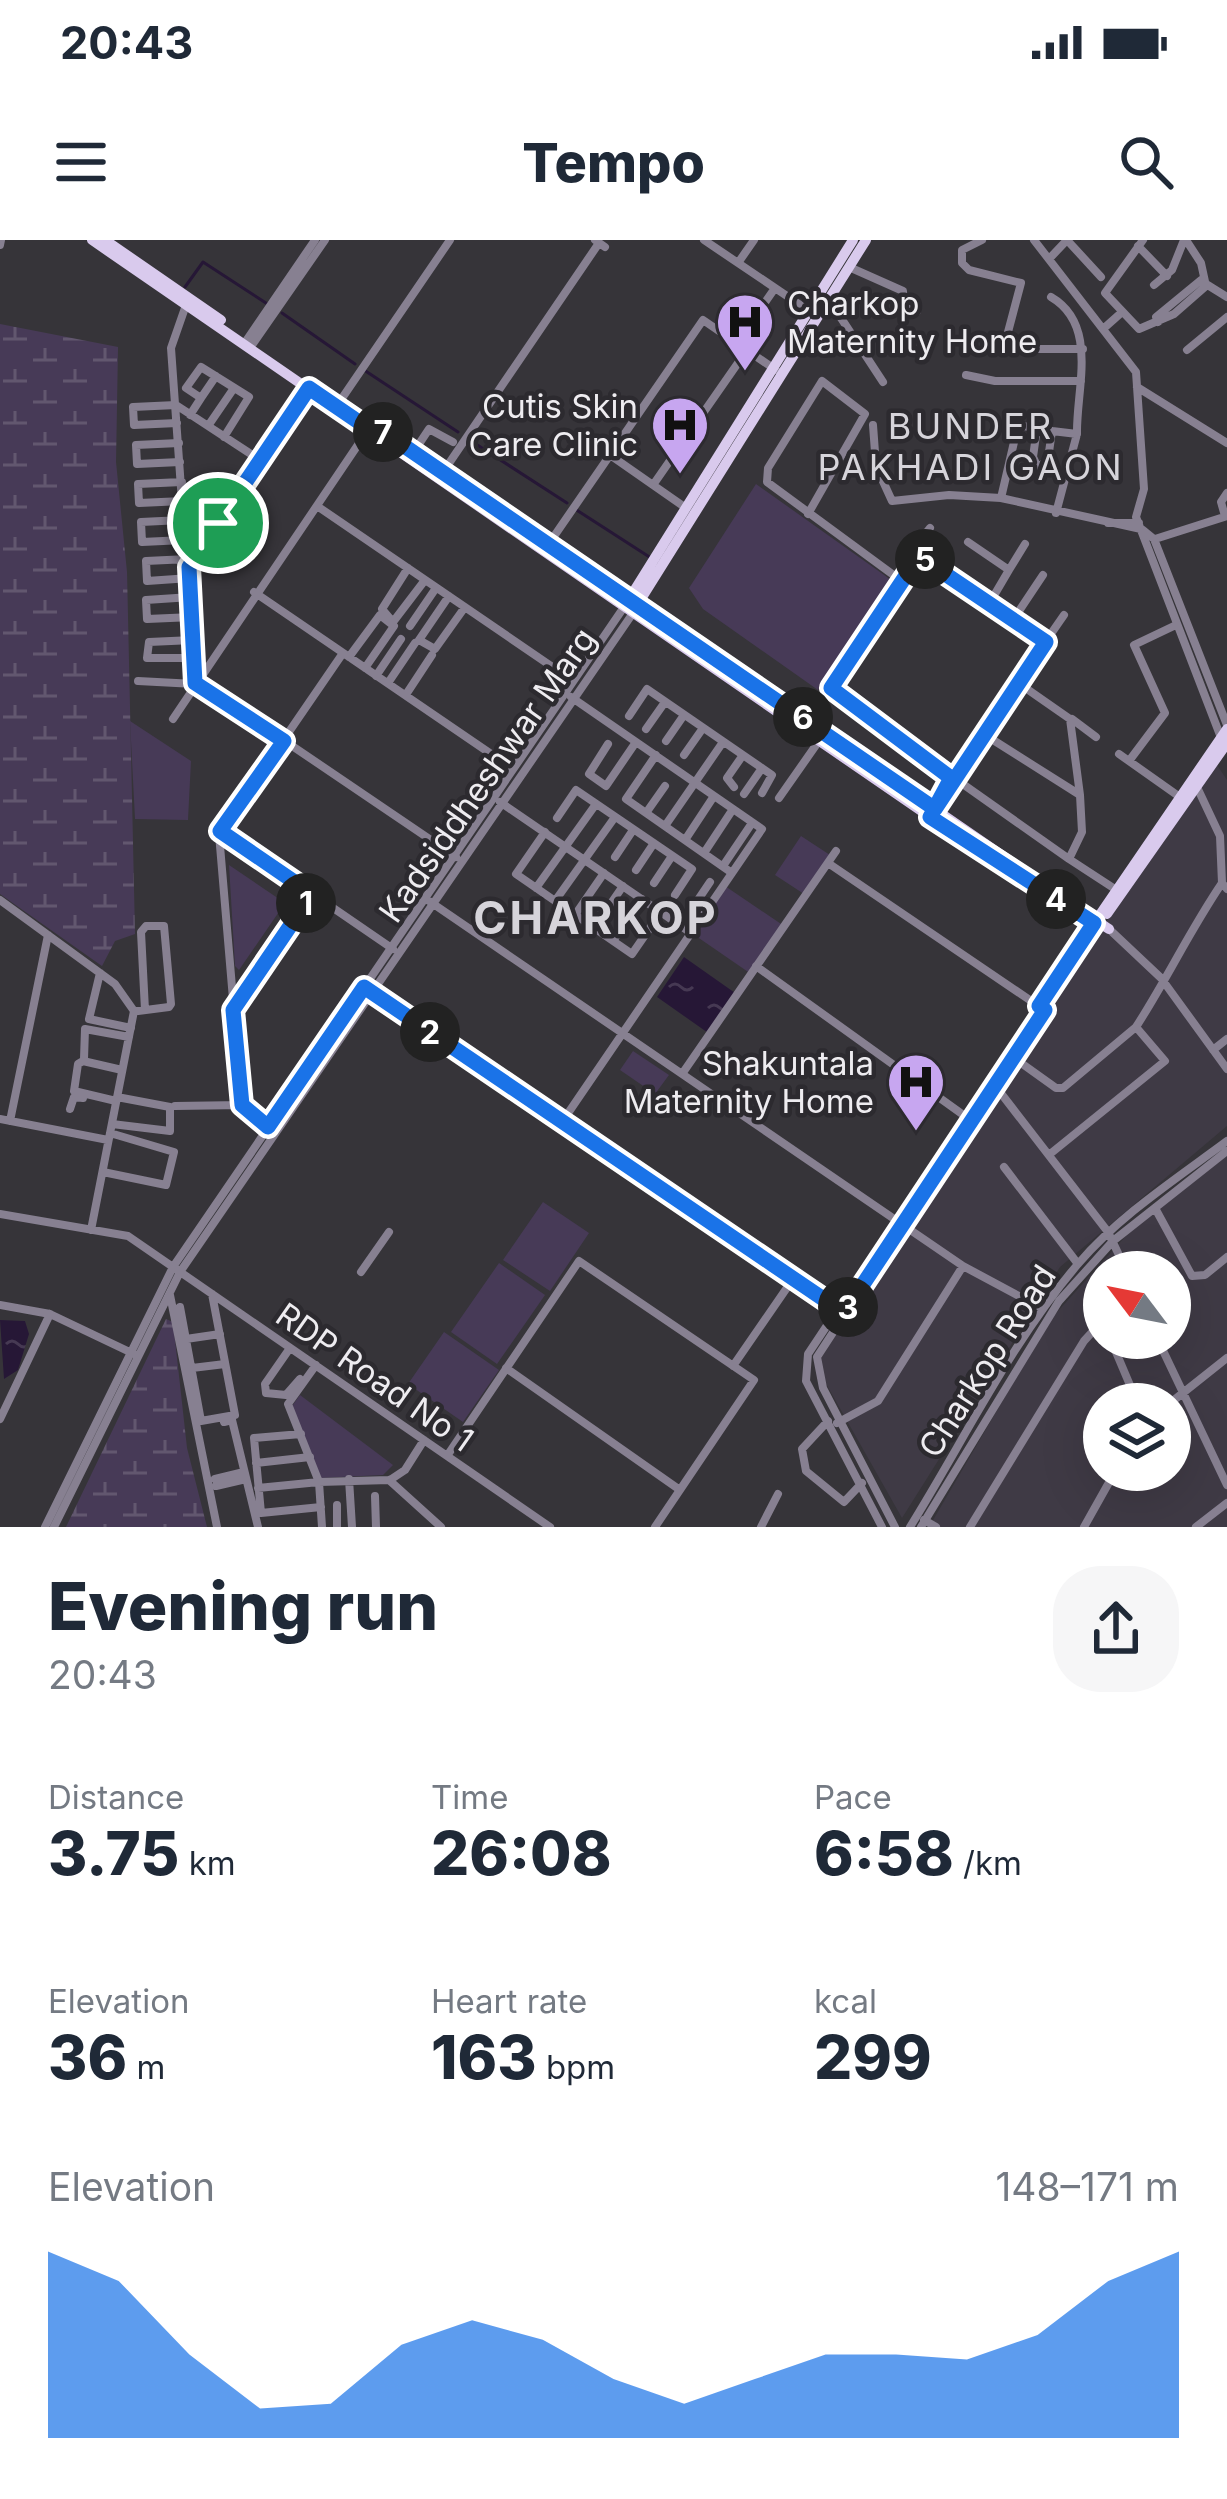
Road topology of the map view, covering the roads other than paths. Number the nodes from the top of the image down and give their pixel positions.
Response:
1 (92, 240) edge
2 (105, 240) edge
3 (326, 240) edge
4 (450, 240) edge
5 (704, 240) edge
6 (754, 240) edge
7 (853, 240) edge
8 (866, 240) edge
9 (982, 240) edge
10 (1034, 240) edge
11 (1067, 240) edge
12 (1185, 240) edge
13 (600, 243) edge
14 (971, 243) edge
15 (1141, 243) edge
16 (312, 244) edge
17 (1048, 259) junction
18 (738, 263) junction
19 (844, 265) junction
20 (140, 269) junction
21 (1167, 276) junction
22 (1101, 277) dead end
23 (1204, 282) junction
24 (1154, 285) dead end
25 (775, 288) junction
26 (835, 290) junction
27 (1051, 297) dead end
28 (1227, 297) edge
29 (188, 302) junction
30 (916, 311) dead end
31 (1121, 313) junction
32 (813, 314) junction
33 (1227, 317) edge
34 (1103, 329) junction
35 (1008, 332) dead end
36 (249, 343) junction
37 (737, 343) junction
38 (1082, 349) junction
39 (747, 350) junction
40 (1009, 350) dead end
41 (1186, 350) dead end
42 (777, 371) junction
43 (966, 375) dead end
44 (216, 376) junction
45 (1081, 380) junction
46 (884, 382) dead end
47 (311, 386) junction
48 (1137, 387) junction
49 (234, 388) junction
50 (201, 398) junction
51 (176, 405) junction
52 (338, 405) junction
53 (190, 415) junction
54 (177, 423) junction
55 (873, 425) dead end
56 (208, 426) junction
57 (370, 427) junction
58 (1037, 428) junction
59 (1052, 431) junction
60 (1077, 434) junction
61 (224, 437) junction
62 (453, 442) dead end
63 (1227, 442) edge
64 (179, 443) junction
65 (412, 453) junction
66 (610, 455) junction
67 (260, 460) junction
68 (180, 462) junction
69 (441, 476) junction
70 (182, 482) junction
71 (653, 485) junction
72 (1227, 493) edge
73 (1000, 498) junction
74 (183, 501) junction
75 (317, 506) junction
76 (690, 510) junction
77 (1056, 513) junction
78 (808, 514) junction
79 (1226, 516) edge
80 (182, 520) dead end
81 (1141, 527) junction
82 (931, 528) dead end
83 (1154, 539) junction
84 (184, 540) dead end
85 (968, 542) dead end
86 (1143, 543) junction
87 (1025, 544) dead end
88 (548, 545) junction
89 (919, 560) junction
90 (189, 563) junction
91 (408, 568) junction
92 (1009, 570) junction
93 (1043, 575) dead end
94 (190, 578) junction
95 (425, 580) junction
96 (903, 581) junction
97 (436, 588) junction
98 (393, 591) junction
99 (254, 592) junction
100 (448, 596) junction
101 (191, 598) junction
102 (410, 603) junction
103 (989, 604) junction
104 (631, 606) junction
105 (465, 607) junction
106 (1064, 615) dead end
107 (193, 617) junction
108 (432, 619) junction
109 (1013, 620) junction
110 (1176, 625) junction
111 (410, 626) dead end
112 (449, 630) junction
113 (364, 635) junction
114 (401, 639) dead end
115 (193, 640) junction
116 (172, 641) junction
117 (1046, 642) junction
118 (415, 643) dead end
119 (380, 646) junction
120 (346, 655) junction
121 (432, 656) dead end
122 (193, 658) junction
123 (172, 659) junction
124 (404, 661) junction
125 (365, 668) junction
126 (421, 672) junction
127 (376, 676) junction
128 (138, 681) dead end
129 (1018, 682) junction
130 (195, 683) junction
131 (388, 683) junction
132 (576, 683) junction
133 (407, 693) dead end
134 (568, 695) junction
135 (665, 702) junction
136 (684, 715) junction
137 (628, 716) dead end
138 (173, 718) dead end
139 (1070, 718) junction
140 (703, 728) junction
141 (646, 729) dead end
142 (982, 733) junction
143 (822, 735) junction
144 (1096, 736) dead end
145 (1225, 738) edge
146 (284, 741) junction
147 (636, 742) junction
148 (666, 742) dead end
149 (723, 742) junction
150 (608, 744) dead end
151 (1119, 754) dead end
152 (656, 755) junction
153 (684, 755) dead end
154 (743, 755) junction
155 (1129, 761) junction
156 (1205, 765) junction
157 (762, 768) junction
158 (513, 769) junction
159 (951, 778) junction
160 (695, 783) junction
161 (1196, 785) junction
162 (665, 786) dead end
163 (734, 787) dead end
164 (762, 793) dead end
165 (744, 794) dead end
166 (1177, 794) junction
167 (1080, 795) junction
168 (714, 796) junction
169 (779, 798) dead end
170 (497, 800) junction
171 (596, 804) junction
172 (734, 809) junction
173 (646, 813) junction
174 (932, 813) junction
175 (615, 817) junction
176 (556, 818) dead end
177 (752, 822) junction
178 (665, 826) junction
179 (633, 830) junction
180 (545, 832) junction
181 (219, 834) dead end
182 (686, 840) junction
183 (654, 844) junction
184 (566, 847) junction
185 (836, 851) dead end
186 (704, 853) junction
187 (672, 856) junction
188 (615, 857) dead end
189 (457, 858) junction
190 (1069, 859) junction
191 (585, 860) junction
192 (827, 863) junction
193 (723, 866) junction
194 (635, 870) dead end
195 (604, 873) junction
196 (732, 873) junction
197 (710, 882) dead end
198 (654, 883) dead end
199 (623, 886) junction
200 (1225, 886) edge
201 (536, 888) junction
202 (1115, 889) junction
203 (312, 894) junction
204 (675, 896) dead end
205 (642, 899) junction
206 (0, 900) edge
207 (428, 900) junction
208 (555, 901) junction
209 (661, 912) junction
210 (704, 914) dead end
211 (575, 915) junction
212 (1100, 923) junction
213 (681, 926) junction
214 (594, 928) junction
215 (48, 935) junction
216 (613, 941) junction
217 (394, 950) junction
218 (755, 966) junction
219 (100, 973) junction
220 (1161, 978) junction
221 (367, 990) junction
222 (1042, 1008) junction
223 (145, 1010) junction
224 (233, 1010) junction
225 (134, 1011) junction
226 (1136, 1027) junction
227 (130, 1032) junction
228 (623, 1033) junction
229 (1227, 1039) edge
230 (1213, 1050) junction
231 (1011, 1056) junction
232 (122, 1069) junction
233 (1227, 1069) edge
234 (686, 1077) junction
235 (993, 1083) junction
236 (116, 1101) junction
237 (242, 1105) junction
238 (175, 1106) dead end
239 (70, 1109) dead end
240 (969, 1119) junction
241 (5, 1120) edge
242 (562, 1122) junction
243 (268, 1127) junction
244 (110, 1133) junction
245 (1227, 1141) edge
246 (1227, 1151) edge
247 (1049, 1154) junction
248 (1004, 1167) dead end
249 (103, 1172) junction
250 (1155, 1208) junction
251 (0, 1214) edge
252 (898, 1221) junction
253 (91, 1230) junction
254 (388, 1232) dead end
255 (1110, 1237) junction
256 (1117, 1251) edge
257 (1227, 1257) edge
258 (1078, 1264) junction
259 (963, 1266) junction
260 (177, 1269) junction
261 (361, 1272) dead end
262 (793, 1279) junction
263 (169, 1293) junction
264 (212, 1294) junction
265 (0, 1305) edge
266 (180, 1307) dead end
267 (841, 1312) junction
268 (1047, 1312) junction
269 (50, 1314) junction
270 (220, 1334) junction
271 (186, 1339) junction
272 (1083, 1343) edge
273 (290, 1348) junction
274 (135, 1354) junction
275 (1227, 1358) edge
276 (225, 1364) junction
277 (316, 1365) junction
278 (733, 1366) junction
279 (192, 1368) junction
280 (506, 1368) junction
281 (303, 1375) dead end
282 (1191, 1388) edge
283 (1191, 1412) edge
284 (0, 1419) edge
285 (833, 1423) junction
286 (196, 1426) junction
287 (301, 1434) junction
288 (424, 1440) junction
289 (447, 1456) junction
290 (310, 1457) junction
291 (256, 1462) junction
292 (245, 1475) junction
293 (350, 1479) junction
294 (389, 1480) junction
295 (216, 1482) dead end
296 (320, 1482) junction
297 (863, 1482) junction
298 (1227, 1486) edge
299 (258, 1488) junction
300 (680, 1490) junction
301 (1104, 1491) edge
302 (778, 1494) dead end
303 (375, 1496) dead end
304 (1227, 1503) edge
305 (337, 1505) dead end
306 (321, 1507) junction
307 (923, 1524) edge
308 (49, 1527) edge
309 (218, 1527) edge
310 (258, 1527) edge
311 (322, 1527) edge
312 (338, 1527) edge
313 (352, 1527) edge
314 (376, 1527) edge
315 (441, 1527) edge
316 (550, 1527) edge
317 (656, 1527) edge
318 (760, 1527) edge
319 (882, 1527) edge
320 (895, 1527) edge
321 (910, 1527) edge
322 (935, 1527) edge
323 (970, 1527) edge
324 (1084, 1527) edge
325 (1196, 1527) edge

1 - 20 main road
2 - 20 main road
3 - 16 street
4 - 52 street
5 - 18 street
6 - 18 street
7 - 19 main road, Kadsiddheshwar Marg
8 - 19 main road, Kadsiddheshwar Marg
9 - 14 street
10 - 17 street
11 - 17 street
11 - 22 street
12 - 21 street
12 - 23 street
13 - 69 street
14 - 35 street
15 - 21 street
15 - 31 street
16 - 36 street
17 - 34 street
18 - 25 street
19 - 26 main road, Kadsiddheshwar Marg
19 - 30 street
19 - 32 main road, Kadsiddheshwar Marg
20 - 29 main road
21 - 24 street
23 - 28 street
23 - 31 street
25 - 32 street
25 - 37 street
26 - 32 main road, Kadsiddheshwar Marg
26 - 46 street
27 - 38 street
29 - 36 main road
29 - 51 street
31 - 34 street
32 - 42 main road, Kadsiddheshwar Marg
33 - 41 street
34 - 48 street
36 - 47 main road
37 - 39 street
37 - 66 street
38 - 40 street
38 - 45 street
39 - 42 street
39 - 71 street
42 - 76 main road, Kadsiddheshwar Marg
43 - 45 street
44 - 49 street
44 - 50 street
44 - 50 street
45 - 60 street
47 - 52 main road
47 - 67 street
48 - 63 street
48 - 81 street
49 - 56 street
49 - 61 street
50 - 53 street
51 - 53 street
51 - 54 street
51 - 54 street
52 - 57 main road
53 - 56 street
54 - 64 street
55 - 73 street
56 - 61 street
57 - 65 main road
57 - 69 main road
57 - 75 street
58 - 59 street
58 - 59 street
58 - 73 street
59 - 60 street
60 - 77 street
61 - 67 street
62 - 65 street
64 - 68 street
64 - 68 street
65 - 69 main road
66 - 71 street
66 - 88 street
67 - 90 street
68 - 70 street
69 - 88 main road
69 - 104 main road
70 - 74 street
70 - 74 street
71 - 76 street
72 - 79 street
73 - 77 street
74 - 90 street
75 - 91 street
75 - 99 street
76 - 104 main road, Kadsiddheshwar Marg
77 - 81 street
78 - 78 street
78 - 96 street
79 - 83 street
80 - 84 street
81 - 83 street
81 - 86 street
82 - 89 street
83 - 86 street
83 - 145 street
85 - 92 street
86 - 110 street
87 - 92 street
88 - 104 main road
89 - 96 street
89 - 103 street
90 - 94 street
90 - 94 street
91 - 95 street
91 - 98 street
92 - 103 street
93 - 109 street
94 - 101 street
95 - 97 street
95 - 102 street
96 - 159 street
97 - 100 street
97 - 111 street
98 - 102 street
98 - 102 street
99 - 120 street
99 - 130 street
100 - 105 street
100 - 108 street
101 - 107 street
101 - 107 street
103 - 109 street
104 - 132 street, Kadsiddheshwar Marg
104 - 143 main road
105 - 112 street
105 - 132 street
106 - 117 street
107 - 115 street
108 - 112 street
108 - 112 street
109 - 117 street
110 - 145 street
110 - 155 street
113 - 119 street
113 - 119 street
113 - 120 street
114 - 127 street
115 - 116 street
115 - 122 street
116 - 123 street
116 - 123 street
117 - 129 street
118 - 124 street
119 - 125 street
120 - 125 street
120 - 146 street
121 - 126 street
122 - 123 street
122 - 130 street
124 - 126 street
124 - 131 street
125 - 127 street
126 - 133 street
127 - 131 street
128 - 130 street
129 - 139 street
129 - 142 street
130 - 138 street
130 - 146 street
131 - 158 street
132 - 134 street, Kadsiddheshwar Marg
134 - 147 street
134 - 158 street, Kadsiddheshwar Marg
134 - 170 street, Kadsiddheshwar Marg
135 - 136 street
135 - 137 street
135 - 141 street
136 - 140 street
136 - 148 street
139 - 144 street
139 - 167 street
140 - 149 street
140 - 153 street
142 - 159 street
142 - 167 street
143 - 169 street
143 - 174 main road
145 - 156 main road
146 - 189 street
146 - 203 street
147 - 150 street
147 - 152 street
149 - 154 street
149 - 160 street
151 - 155 street
152 - 160 street
152 - 173 street
154 - 157 street
154 - 163 street
155 - 166 street
156 - 161 main road
156 - 166 main road
157 - 164 street
157 - 165 street
158 - 170 street, Kadsiddheshwar Marg
159 - 174 street
159 - 190 street
160 - 168 street
160 - 178 street
161 - 200 street
161 - 212 main road
162 - 173 street
166 - 202 main road
167 - 190 street
168 - 172 street
168 - 182 street
170 - 180 street
170 - 189 street, Kadsiddheshwar Marg
171 - 175 street
171 - 176 street
171 - 184 street
172 - 177 street
172 - 186 street
173 - 178 street
174 - 212 main road
175 - 179 street
175 - 191 street
177 - 193 street
177 - 196 street
178 - 182 street
179 - 183 street
179 - 188 street
180 - 184 street
180 - 201 street
181 - 224 street
182 - 186 street
183 - 187 street
183 - 194 street
184 - 191 street
184 - 201 street
185 - 192 street
186 - 193 street
187 - 198 street
187 - 204 street
189 - 207 street, Kadsiddheshwar Marg
190 - 202 street
191 - 195 street
191 - 208 street
192 - 218 street
192 - 222 street
193 - 196 street
195 - 199 street
195 - 211 street
196 - 210 street
197 - 213 street
199 - 205 street
199 - 214 street
200 - 220 street
201 - 208 street
202 - 212 main road
203 - 217 street
203 - 224 street
205 - 209 street
205 - 216 street
206 - 215 street
207 - 217 street, Kadsiddheshwar Marg
207 - 228 street
208 - 211 street
209 - 213 street
209 - 216 street
211 - 214 street
212 - 220 street
212 - 222 street
213 - 228 street
214 - 216 street
215 - 219 street
215 - 241 street
217 - 221 street, Kadsiddheshwar Marg
218 - 234 street
218 - 240 street
219 - 225 street
219 - 227 street
220 - 226 street
220 - 230 street
221 - 242 street
221 - 243 street, Kadsiddheshwar Marg
221 - 260 street, Kadsiddheshwar Marg
222 - 231 street
223 - 223 street
223 - 225 street
224 - 237 street
225 - 227 street
226 - 231 street
226 - 247 street
227 - 232 street
227 - 232 street
228 - 234 street
228 - 242 street
229 - 230 street
230 - 233 street
231 - 235 street
232 - 236 street
232 - 236 street
234 - 252 street
235 - 240 street
235 - 247 street
236 - 239 street
236 - 244 street
236 - 244 street
237 - 238 street
237 - 243 street
240 - 252 street
241 - 244 street
242 - 262 street
243 - 260 street, Kadsiddheshwar Marg
244 - 249 street
244 - 249 street
245 - 255 street, Charkop Road
246 - 250 street, Charkop Road
247 - 255 street
248 - 258 street
249 - 253 street
250 - 255 street, Charkop Road
250 - 257 street
251 - 253 street, RDP Road No 1
252 - 259 street
252 - 267 street
253 - 260 street, RDP Road No 1
254 - 261 street
255 - 256 street
255 - 258 street, Charkop Road
255 - 268 street, Charkop Road
258 - 268 street, Charkop Road
259 - 268 street
259 - 285 street
260 - 263 street
260 - 264 street, RDP Road No 1
260 - 274 street
262 - 267 street
262 - 278 street
263 - 274 street
263 - 286 street
264 - 270 street
264 - 273 street, RDP Road No 1
265 - 269 street
266 - 271 street
267 - 285 street
268 - 307 street, Charkop Road
268 - 321 street, Charkop Road
269 - 274 street
269 - 284 street
270 - 271 street
270 - 276 street
271 - 279 street
272 - 323 street
273 - 277 street, RDP Road No 1
273 - 281 street
274 - 308 street
275 - 282 street
276 - 279 street
276 - 279 street
277 - 287 street
277 - 288 street, RDP Road No 1
278 - 280 street
278 - 300 street
280 - 289 street
280 - 300 street
283 - 298 street
285 - 297 street
285 - 297 street
285 - 320 street
286 - 292 street
286 - 309 street
287 - 290 street
287 - 291 street
288 - 289 street, RDP Road No 1
288 - 294 street
289 - 316 street, RDP Road No 1
290 - 291 street
290 - 296 street
291 - 299 street
292 - 295 street
292 - 310 street
293 - 294 street
293 - 296 street
293 - 313 street
294 - 315 street
296 - 299 street
296 - 306 street
297 - 319 street
299 - 306 street
300 - 317 street
301 - 324 street
302 - 318 street
303 - 314 street
304 - 325 street
305 - 312 street
306 - 311 street
307 - 322 street

